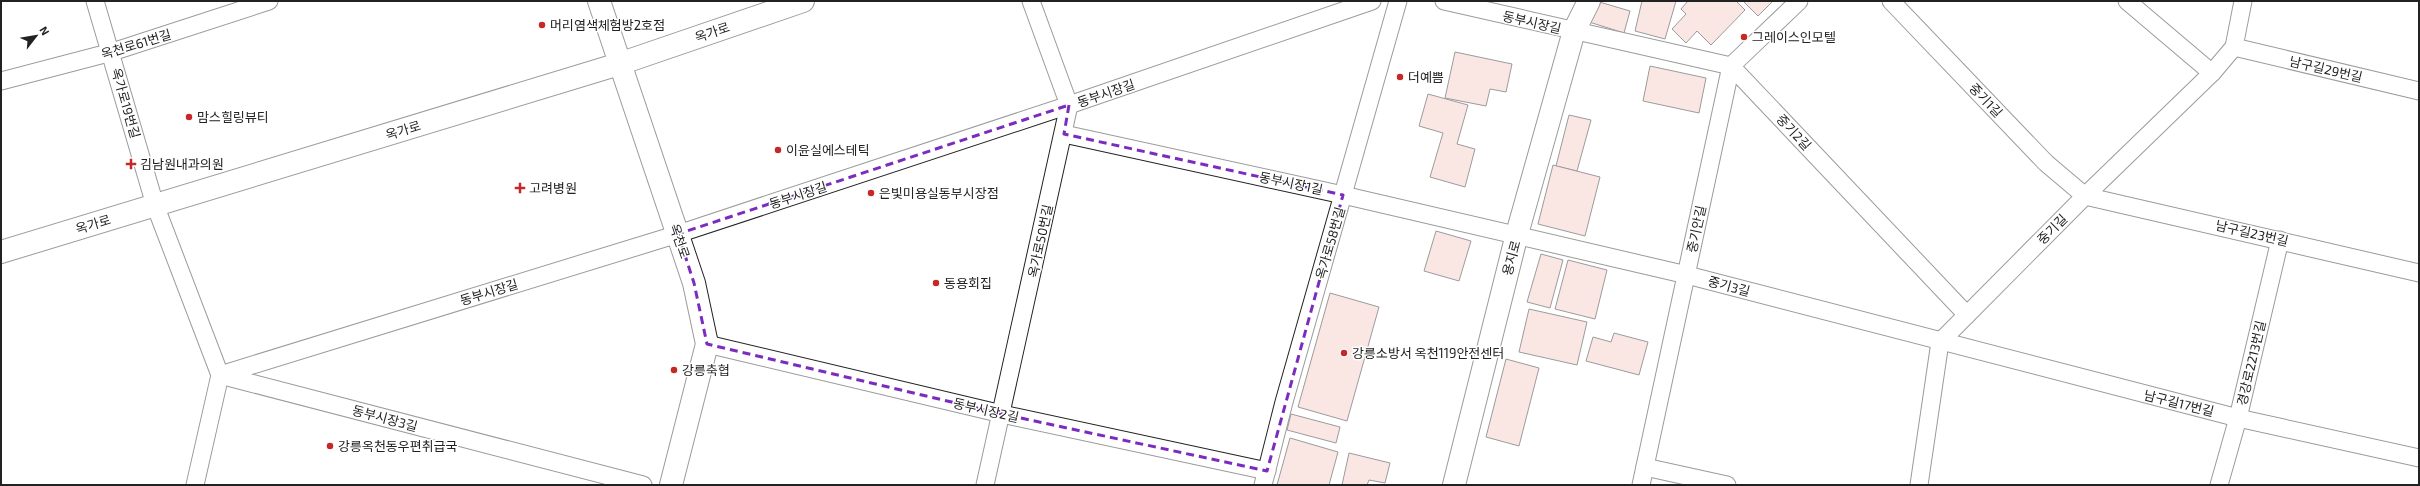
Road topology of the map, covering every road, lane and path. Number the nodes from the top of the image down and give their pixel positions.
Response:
1 (95, 1) edge
2 (269, 1) edge
3 (599, 1) edge
4 (803, 1) edge
5 (1031, 1) edge
6 (1372, 1) edge
7 (1398, 1) edge
8 (1444, 1) edge
9 (1575, 1) edge
10 (1589, 1) edge
11 (1799, 1) edge
12 (1891, 1) edge
13 (2127, 1) edge
14 (2243, 1) edge
15 (1574, 32) junction
16 (2234, 47) junction
17 (112, 52) junction
18 (619, 64) junction
19 (1731, 66) junction
20 (2212, 73) junction
21 (1, 81) edge
22 (2419, 91) edge
23 (1069, 105) junction
24 (1064, 134) junction
25 (1343, 194) junction
26 (2085, 196) junction
27 (155, 205) junction
28 (678, 234) junction
29 (1517, 234) junction
30 (2280, 240) junction
31 (1, 252) edge
32 (2419, 272) edge
33 (1687, 275) junction
34 (1967, 315) junction
35 (1940, 342) junction
36 (707, 344) junction
37 (220, 375) junction
38 (1002, 414) junction
39 (2238, 418) junction
40 (2419, 458) edge
41 (1645, 466) junction
42 (1265, 478) edge
43 (195, 485) edge
44 (643, 485) edge
45 (671, 485) edge
46 (985, 485) edge
47 (1454, 485) edge
48 (1641, 485) edge
49 (1727, 485) edge
50 (1918, 485) edge
51 (2219, 485) edge

1 - 17 street, 옥가로19번길
2 - 17 street, 옥천로61번길
3 - 18 street, 옥천로
4 - 18 street, 옥가로
5 - 23 street, 옥가로50번길
6 - 23 street, 동부시장길
7 - 25 street, 옥가로58번길
8 - 15 street, 동부시장길
9 - 15 street, 용지로
10 - 15 street, 용지로
11 - 19 street
12 - 26 street, 중기1길
13 - 20 street
14 - 16 street, 중기길
15 - 19 street
15 - 29 street, 용지로
16 - 20 street, 중기길
16 - 22 street, 남구길29번길
17 - 21 street, 옥천로61번길
17 - 27 street, 옥가로19번길
18 - 27 street, 옥가로
18 - 28 street, 옥천로
19 - 33 street, 중기안길
19 - 34 street, 중기2길
20 - 26 street, 중기길
23 - 24 street, 옥가로50번길
23 - 28 street, 동부시장길
24 - 25 street, 동부시장1길
24 - 38 street, 옥가로50번길
25 - 29 street, 동부시장1길
25 - 42 street, 옥가로58번길
26 - 30 street, 남구길23번길
26 - 34 street, 중기길
27 - 31 street, 옥가로
27 - 37 street, 옥가로19번길
28 - 36 street, 옥천로
28 - 37 street, 동부시장길
29 - 33 street, 중기3길
29 - 47 street, 용지로
30 - 32 street, 남구길23번길
30 - 39 street, 경강로2213번길
33 - 35 street, 중기3길
33 - 41 street, 중기안길
34 - 35 street, 중기길
35 - 39 street, 남구길17번길
35 - 50 street
36 - 38 street, 동부시장2길
36 - 45 street, 옥천로
37 - 43 street
37 - 44 street, 동부시장3길
38 - 42 street, 동부시장2길
38 - 46 street, 옥가로50번길
39 - 40 street, 남구길17번길
39 - 51 street, 경강로2213번길
41 - 48 street, 중기안길
41 - 49 street

